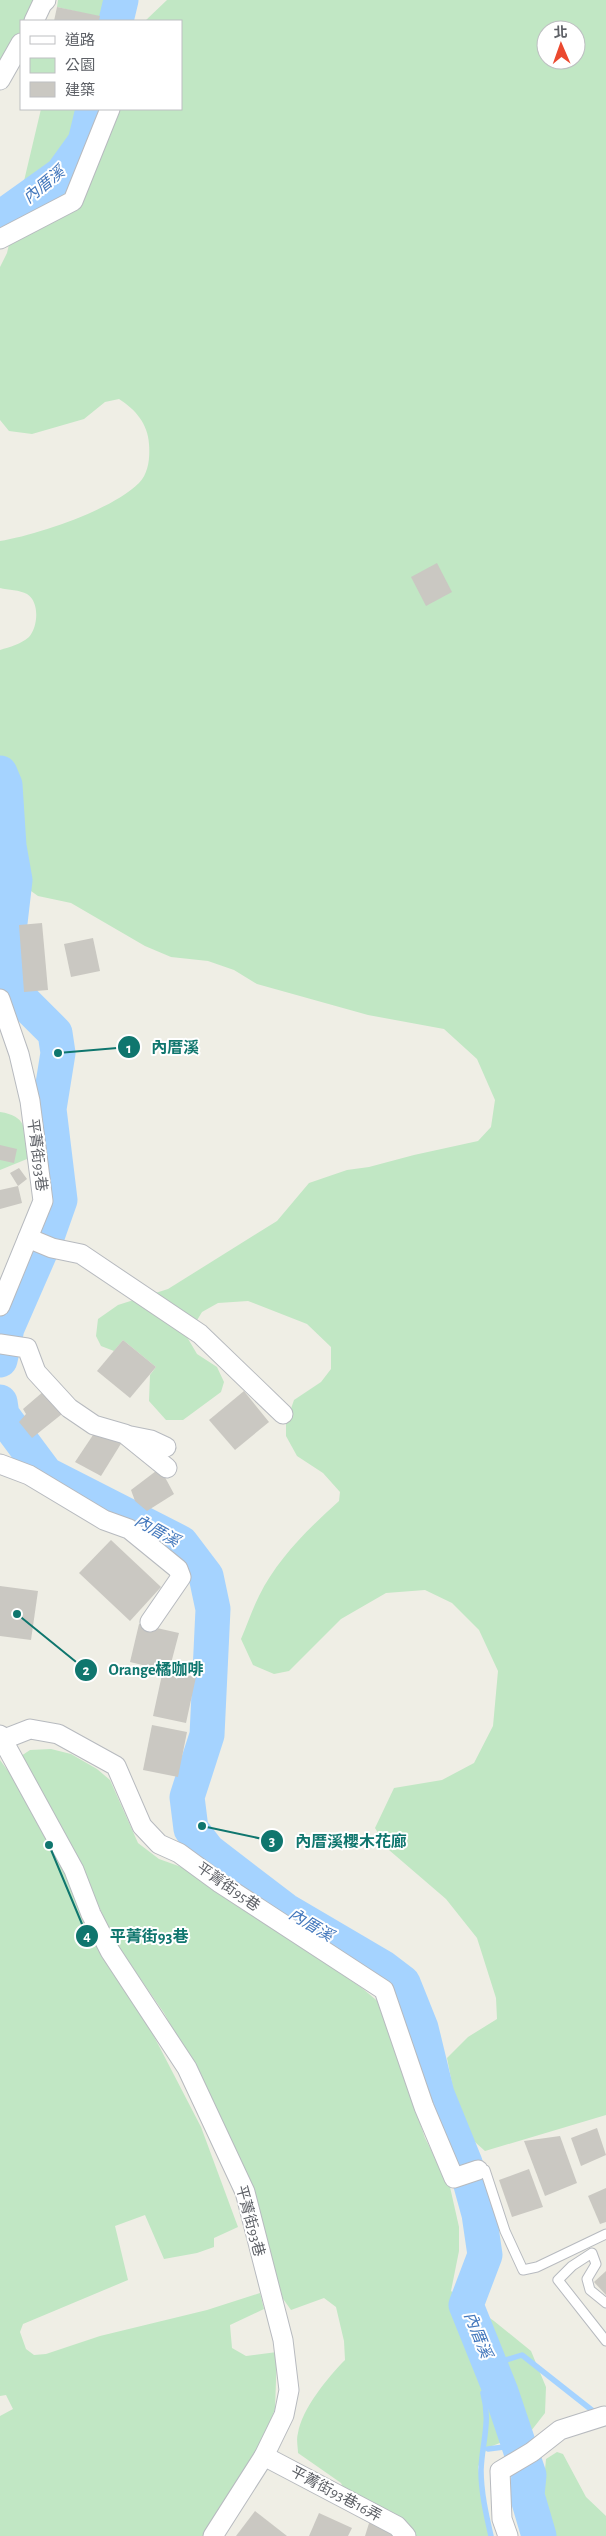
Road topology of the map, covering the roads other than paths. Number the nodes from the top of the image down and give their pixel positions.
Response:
1 (46, 0) edge
2 (34, 20) edge
3 (20, 45) edge
4 (0, 80) edge
5 (110, 110) edge
6 (0, 239) edge
7 (0, 999) edge
8 (28, 1238) junction
9 (0, 1306) edge
10 (0, 1344) edge
11 (282, 1414) dead end
12 (125, 1434) junction
13 (166, 1447) dead end
14 (0, 1464) edge
15 (167, 1468) dead end
16 (150, 1622) dead end
17 (1, 1737) edge
18 (478, 2170) joint
19 (606, 2234) edge
20 (606, 2302) edge
21 (606, 2341) edge
22 (605, 2415) edge
23 (264, 2456) junction
24 (212, 2536) edge
25 (406, 2536) edge
26 (508, 2536) edge

1 - 2 street
3 - 4 street
5 - 6 street
7 - 8 street, 平菁街93巷
8 - 9 street, 平菁街93巷
8 - 11 street
10 - 12 street
12 - 13 street
12 - 15 street
14 - 16 street
17 - 18 street, 平菁街95巷
17 - 23 street, 平菁街93巷
18 - 19 lane
20 - 21 lane
22 - 26 street
23 - 24 street, 平菁街93巷
23 - 25 street, 平菁街93巷16弄

